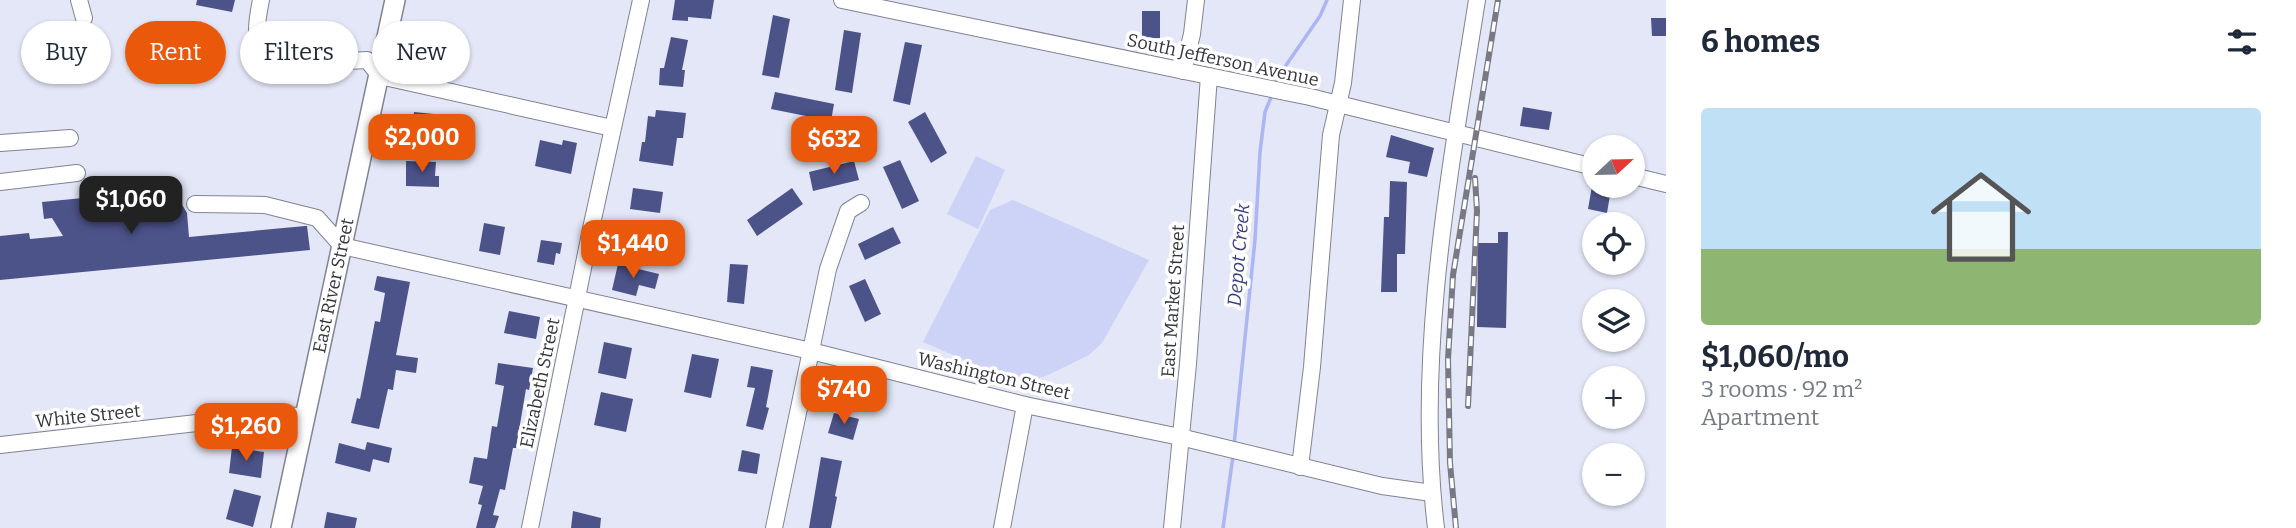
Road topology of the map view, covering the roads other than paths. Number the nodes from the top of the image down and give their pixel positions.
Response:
1 (79, 0) edge
2 (261, 0) edge
3 (395, 0) edge
4 (641, 0) edge
5 (842, 0) edge
6 (1196, 0) edge
7 (1352, 0) edge
8 (1477, 0) edge
9 (84, 18) dead end
10 (391, 21) edge
11 (372, 66) edge
12 (1183, 71) junction
13 (1209, 76) junction
14 (378, 84) edge
15 (416, 84) edge
16 (1338, 104) junction
17 (612, 128) junction
18 (1457, 133) junction
19 (70, 138) dead end
20 (0, 143) edge
21 (1582, 164) edge
22 (76, 173) dead end
23 (1645, 179) edge
24 (0, 182) edge
25 (1666, 184) edge
26 (861, 203) dead end
27 (195, 204) dead end
28 (342, 246) junction
29 (577, 299) junction
30 (810, 351) junction
31 (1026, 405) junction
32 (306, 416) junction
33 (1180, 437) junction
34 (0, 445) edge
35 (1300, 467) junction
36 (1432, 493) junction
37 (281, 528) edge
38 (530, 528) edge
39 (774, 528) edge
40 (1002, 528) edge
41 (1172, 528) edge
42 (1436, 528) edge

1 - 9 street
2 - 11 street
3 - 10 main road, East River Street
4 - 17 street, Elizabeth Street
5 - 12 street, South Jefferson Avenue
6 - 12 street
7 - 16 street
8 - 18 street
12 - 13 street, South Jefferson Avenue
13 - 16 street, South Jefferson Avenue
13 - 33 street, East Market Street
14 - 28 main road, East River Street
15 - 17 street
16 - 18 street, South Jefferson Avenue
16 - 35 street
17 - 29 street, Elizabeth Street
18 - 21 street, South Jefferson Avenue
18 - 36 street
19 - 20 street
22 - 24 street
23 - 25 street
26 - 30 street
27 - 28 street
28 - 29 street, Washington Street
28 - 32 main road, East River Street
29 - 30 street, Washington Street
29 - 38 street, Elizabeth Street
30 - 31 street, Washington Street
30 - 39 street
31 - 33 street, Washington Street
31 - 40 street
32 - 34 street, White Street
32 - 37 main road, East River Street
33 - 35 street, Washington Street
33 - 41 street, East Market Street
35 - 36 street, Washington Street
36 - 42 street

